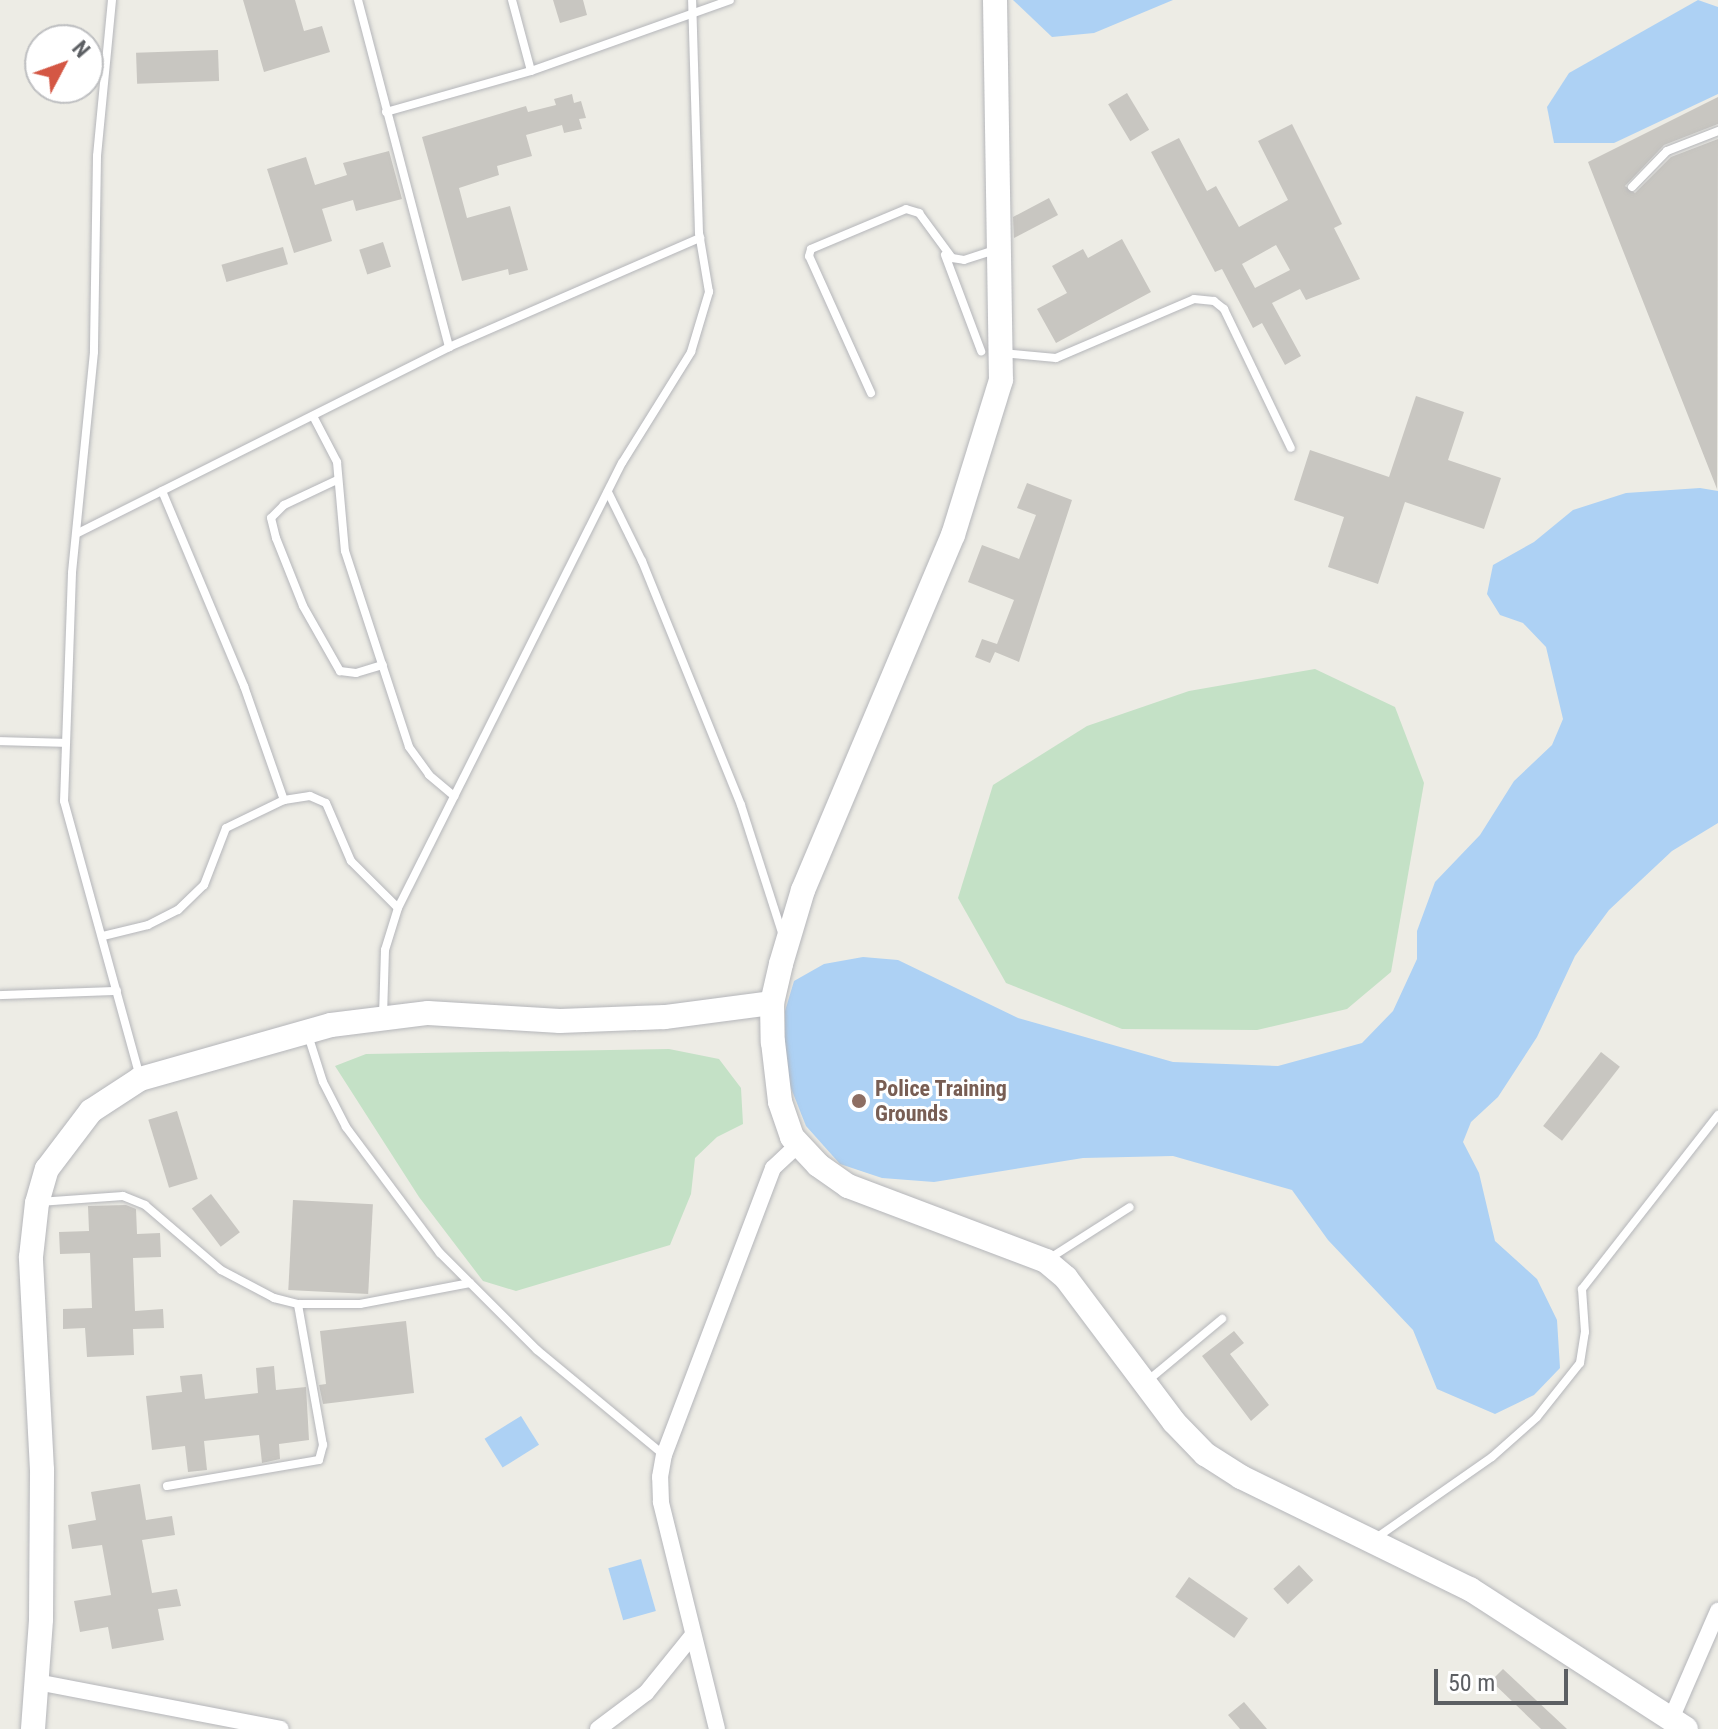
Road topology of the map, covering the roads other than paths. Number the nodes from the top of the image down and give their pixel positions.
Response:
1 (112, 0) edge
2 (358, 0) edge
3 (512, 0) edge
4 (692, 0) edge
5 (730, 0) edge
6 (995, 0) edge
7 (694, 16) junction
8 (531, 71) junction
9 (386, 112) junction
10 (1718, 131) edge
11 (1632, 187) dead end
12 (700, 238) junction
13 (999, 249) junction
14 (945, 254) junction
15 (449, 347) junction
16 (992, 352) junction
17 (871, 393) dead end
18 (313, 416) junction
19 (1291, 448) dead end
20 (337, 480) junction
21 (162, 491) junction
22 (608, 492) junction
23 (78, 533) junction
24 (383, 665) junction
25 (0, 741) edge
26 (66, 743) junction
27 (454, 796) junction
28 (284, 800) junction
29 (398, 908) junction
30 (103, 936) junction
31 (787, 945) junction
32 (117, 991) junction
33 (0, 995) edge
34 (772, 1003) junction
35 (383, 1017) junction
36 (307, 1031) junction
37 (140, 1079) junction
38 (1718, 1115) edge
39 (799, 1144) junction
40 (37, 1203) junction
41 (1130, 1207) dead end
42 (1046, 1261) junction
43 (470, 1283) junction
44 (298, 1304) junction
45 (1222, 1319) dead end
46 (1146, 1382) junction
47 (664, 1455) junction
48 (167, 1486) dead end
49 (1374, 1540) junction
50 (1718, 1611) edge
51 (692, 1636) junction
52 (37, 1682) junction
53 (1679, 1724) edge
54 (33, 1729) edge
55 (280, 1729) edge
56 (598, 1729) edge
57 (717, 1729) edge

1 - 23 lane
2 - 9 lane
3 - 8 lane
4 - 7 lane
5 - 7 lane
6 - 13 street
7 - 8 lane
7 - 12 lane
8 - 9 lane
9 - 15 lane
10 - 11 lane
12 - 15 lane
12 - 22 lane
13 - 14 lane
13 - 16 street
14 - 16 lane
14 - 17 lane
15 - 18 lane
16 - 19 lane
16 - 31 street
18 - 20 lane
18 - 21 lane
20 - 24 lane
20 - 24 lane
21 - 23 lane
21 - 28 lane
22 - 27 lane
22 - 31 lane
23 - 26 lane
24 - 27 lane
25 - 26 lane
26 - 30 lane
27 - 29 lane
28 - 29 lane
28 - 30 lane
29 - 35 lane
30 - 32 lane
31 - 34 street
32 - 33 lane
32 - 37 lane
34 - 35 street
34 - 39 street
35 - 36 street
36 - 37 street
36 - 43 lane
37 - 40 street
38 - 49 lane
39 - 42 street
39 - 47 street
40 - 44 lane
40 - 52 street
41 - 42 lane
42 - 46 street
43 - 44 lane
43 - 47 lane
44 - 48 lane
45 - 46 lane
46 - 49 street
47 - 51 street
49 - 53 street
50 - 53 street
51 - 56 street
51 - 57 street
52 - 54 street
52 - 55 street

